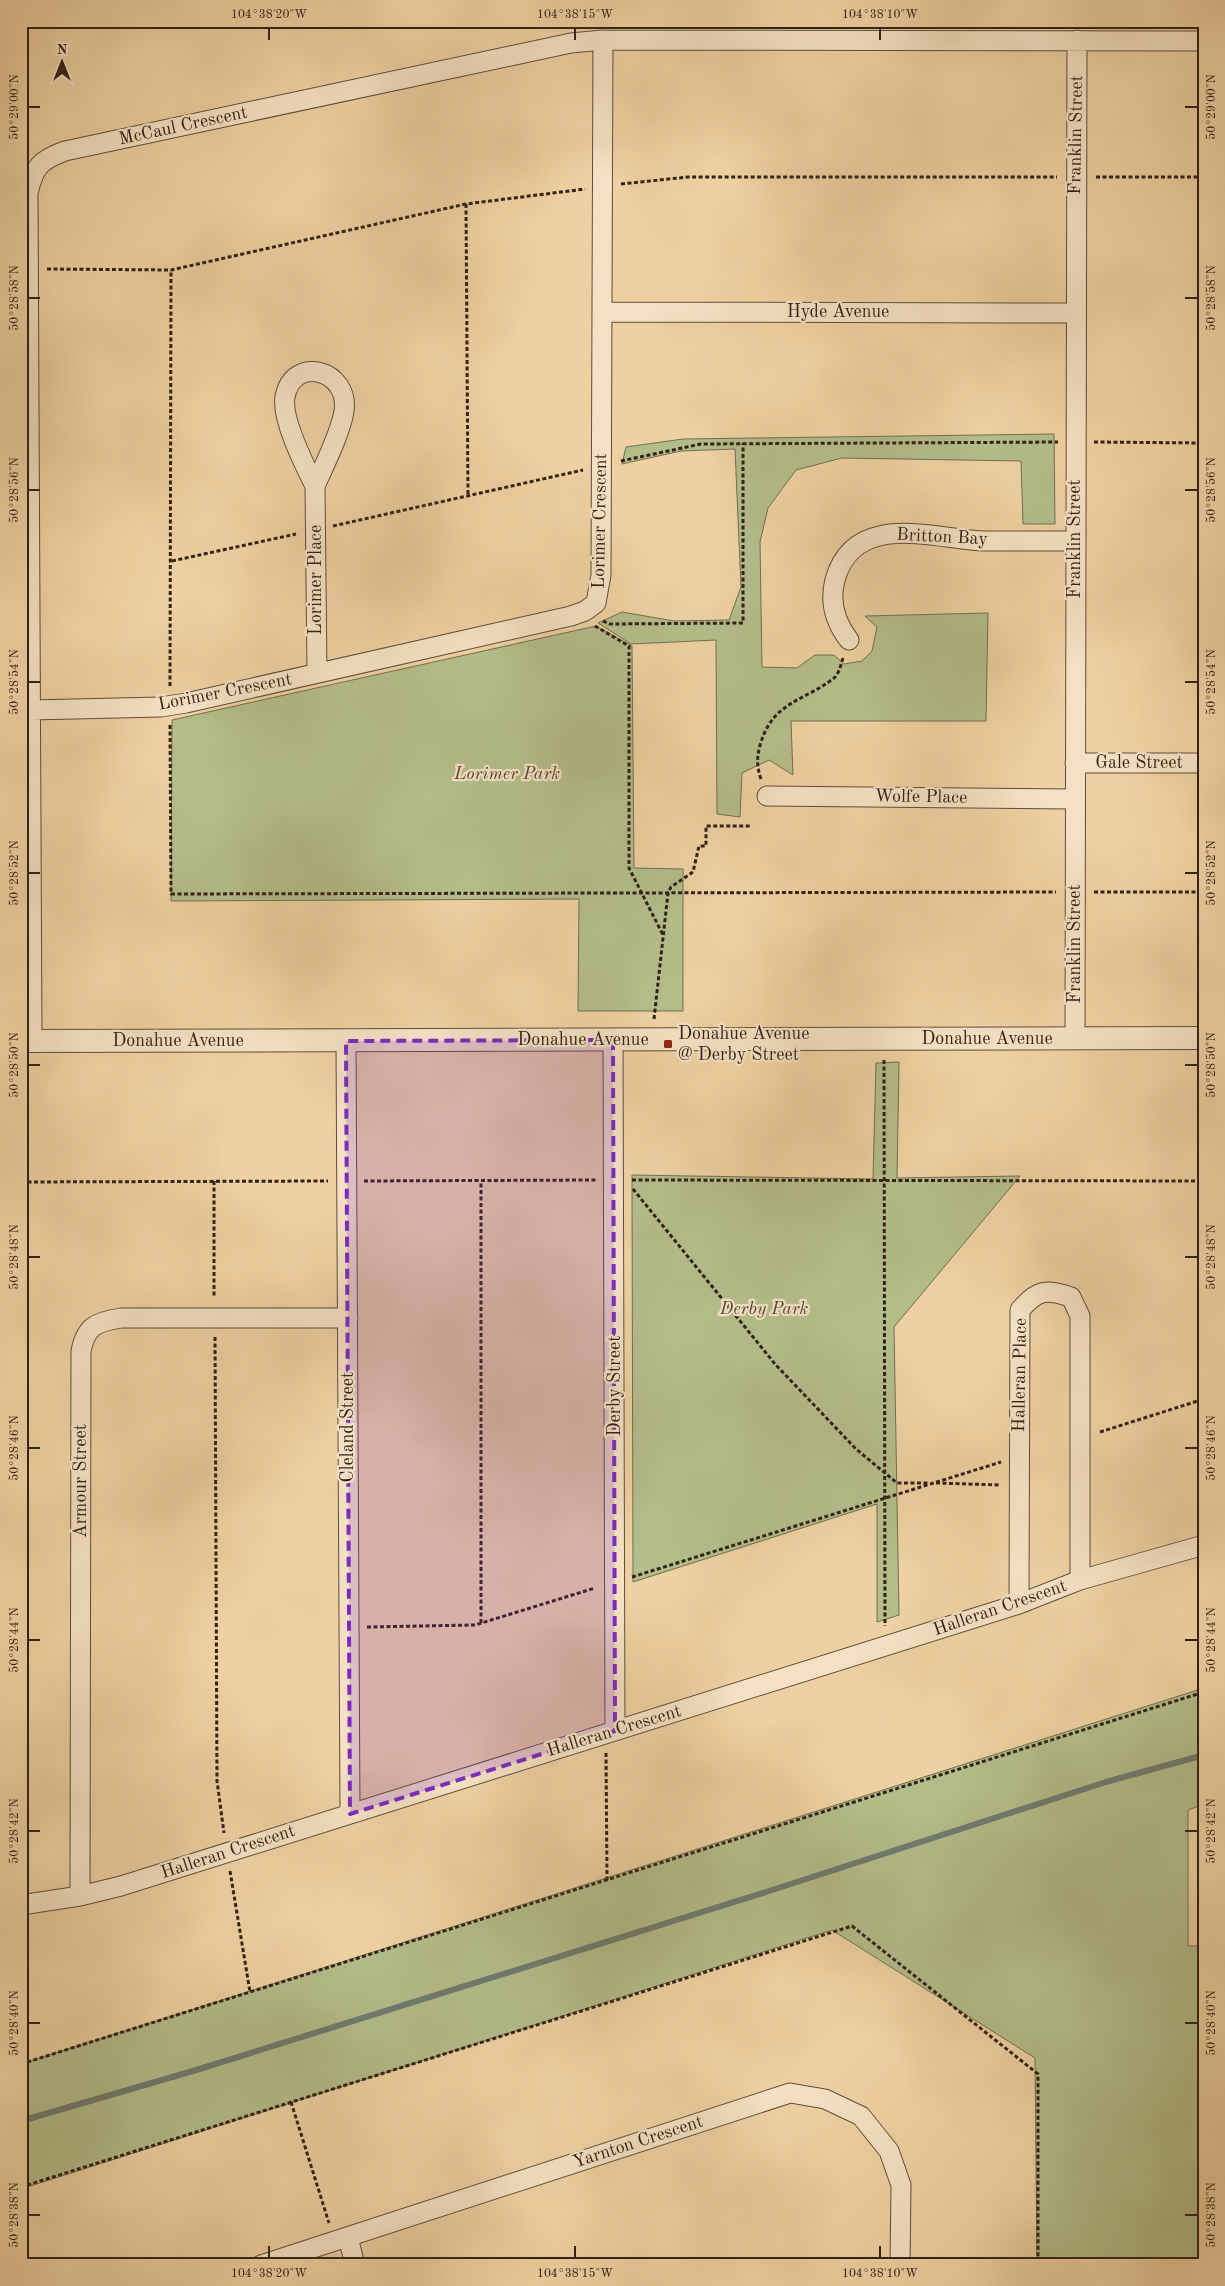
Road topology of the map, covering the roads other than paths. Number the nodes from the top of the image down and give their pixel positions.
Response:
1 (603, 40) junction
2 (1077, 40) junction
3 (1204, 41) edge
4 (602, 312) junction
5 (1075, 313) junction
6 (315, 486) junction
7 (1075, 540) junction
8 (849, 640) road end
9 (317, 673) junction
10 (31, 710) junction
11 (1074, 763) junction
12 (1204, 763) edge
13 (767, 796) road end
14 (1074, 799) junction
15 (1204, 1038) edge
16 (1075, 1039) junction
17 (614, 1040) junction
18 (27, 1041) edge
19 (346, 1041) junction
20 (348, 1318) junction
21 (1204, 1545) edge
22 (1080, 1580) junction
23 (1019, 1604) junction
24 (610, 1732) junction
25 (350, 1814) junction
26 (80, 1896) junction
27 (21, 1905) edge
28 (342, 2239) junction
29 (261, 2265) edge
30 (355, 2265) edge
31 (900, 2265) edge

1 - 2 street, McCaul Crescent
1 - 4 street, Lorimer Crescent
1 - 10 street, McCaul Crescent
2 - 3 street, McCaul Crescent
2 - 5 street, Franklin Street
4 - 5 street, Hyde Avenue
4 - 9 street, Lorimer Crescent
5 - 7 street, Franklin Street
6 - 6 street, Lorimer Place
6 - 9 street, Lorimer Place
7 - 8 street, Britton Bay
7 - 11 street, Franklin Street
9 - 10 street, Lorimer Crescent
10 - 18 street, McCaul Crescent
11 - 12 street, Gale Street
11 - 14 street, Franklin Street
13 - 14 street, Wolfe Place
14 - 16 street, Franklin Street
15 - 16 street, Donahue Avenue
16 - 17 street, Donahue Avenue
17 - 19 street, Donahue Avenue
17 - 24 street, Derby Street
18 - 19 street, Donahue Avenue
19 - 20 street, Cleland Street
20 - 25 street, Cleland Street
20 - 26 street, Armour Street
21 - 22 street, Halleran Crescent
22 - 23 street, Halleran Crescent
22 - 23 street, Halleran Place
23 - 24 street, Halleran Crescent
24 - 25 street, Halleran Crescent
25 - 26 street, Halleran Crescent
26 - 27 street, Halleran Crescent
28 - 29 street, Yarnton Crescent
28 - 30 street
28 - 31 street, Yarnton Crescent

